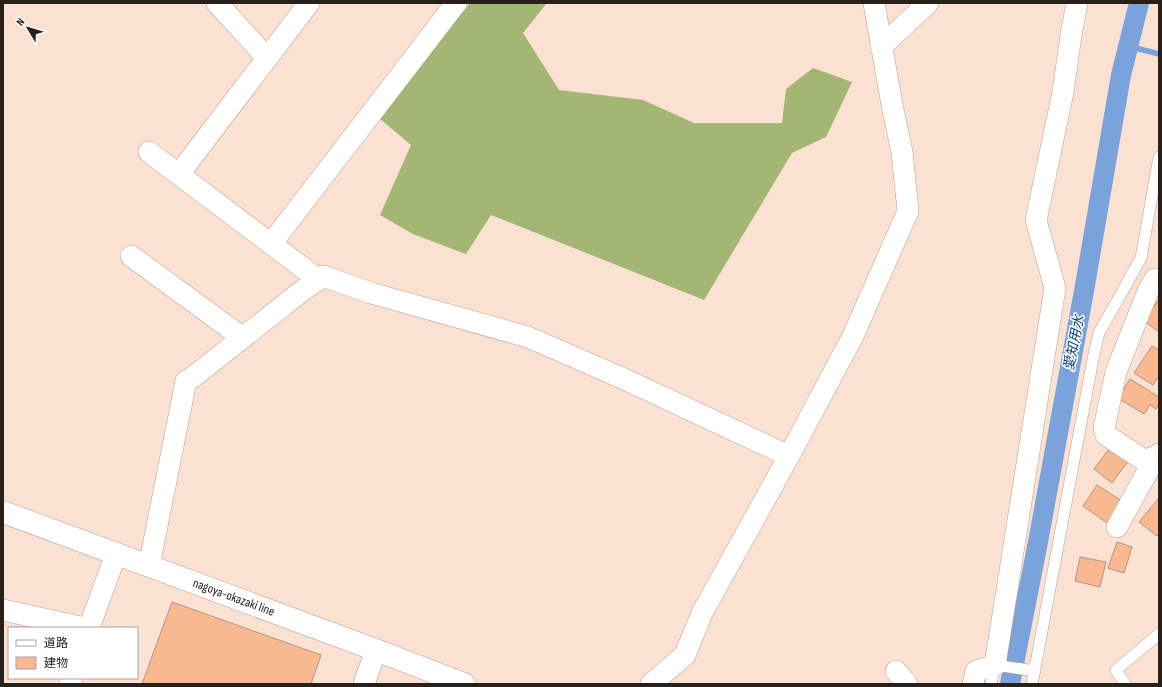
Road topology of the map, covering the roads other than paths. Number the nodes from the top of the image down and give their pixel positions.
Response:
1 (217, 3) edge
2 (309, 3) edge
3 (456, 3) edge
4 (874, 3) edge
5 (928, 3) edge
6 (1077, 3) edge
7 (881, 47) junction
8 (268, 58) junction
9 (149, 152) dead end
10 (1159, 157) edge
11 (179, 174) junction
12 (271, 244) junction
13 (131, 256) dead end
14 (1159, 278) edge
15 (318, 280) junction
16 (243, 338) junction
17 (789, 456) junction
18 (1155, 456) edge
19 (3, 512) edge
20 (1116, 527) dead end
21 (116, 554) junction
22 (149, 566) junction
23 (3, 610) edge
24 (80, 627) edge
25 (88, 627) edge
26 (1159, 634) edge
27 (376, 650) junction
28 (1035, 671) junction
29 (993, 674) edge
30 (364, 684) edge
31 (464, 684) edge
32 (651, 684) edge
33 (973, 684) edge
34 (1032, 684) edge
35 (1125, 684) edge

1 - 8 street
2 - 8 street
3 - 12 street
4 - 7 street
5 - 7 street
6 - 29 street
7 - 17 street
8 - 11 street
9 - 11 street
10 - 28 lane
11 - 12 street
12 - 15 street
13 - 16 street
14 - 18 street
15 - 16 street
15 - 17 street
16 - 22 street
17 - 32 street
18 - 20 street
19 - 21 main road, nagoya-okazaki line
21 - 22 main road, nagoya-okazaki line
21 - 25 street
22 - 27 main road, nagoya-okazaki line
23 - 24 street
26 - 35 lane
27 - 30 street
27 - 31 main road, nagoya-okazaki line
28 - 29 lane
28 - 34 lane
29 - 33 street

